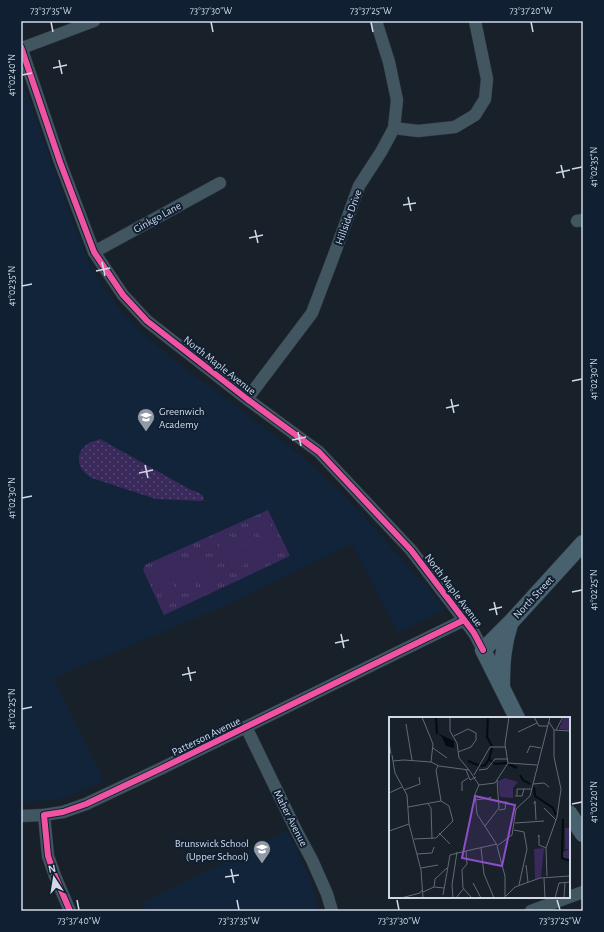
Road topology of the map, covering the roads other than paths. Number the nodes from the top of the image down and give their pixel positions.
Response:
1 (94, 21) edge
2 (376, 21) edge
3 (476, 21) edge
4 (21, 47) edge
5 (394, 128) junction
6 (220, 183) dead end
7 (94, 252) junction
8 (247, 400) junction
9 (583, 543) edge
10 (464, 620) junction
11 (511, 622) junction
12 (482, 650) junction
13 (502, 689) junction
14 (516, 717) edge
15 (246, 727) junction
16 (570, 814) edge
17 (44, 815) junction
18 (21, 816) edge
19 (583, 834) edge
20 (583, 892) edge
21 (570, 897) edge
22 (567, 898) edge
23 (70, 911) edge
24 (332, 911) edge
25 (531, 911) edge

1 - 4 street
2 - 5 street, Hillside Drive
3 - 5 street
4 - 7 street, North Maple Avenue
5 - 8 street, Hillside Drive
6 - 7 street, Ginkgo Lane
7 - 8 street, North Maple Avenue
8 - 10 street, North Maple Avenue
9 - 11 main road, North Street
10 - 12 street, North Maple Avenue
10 - 15 street, Patterson Avenue
11 - 12 main road, North Street
11 - 13 main road
12 - 13 main road
13 - 14 main road
15 - 17 street, Patterson Avenue
15 - 24 street, Maher Avenue
16 - 19 main road
17 - 18 street, Patterson Avenue
17 - 23 street
20 - 21 street
22 - 25 street

